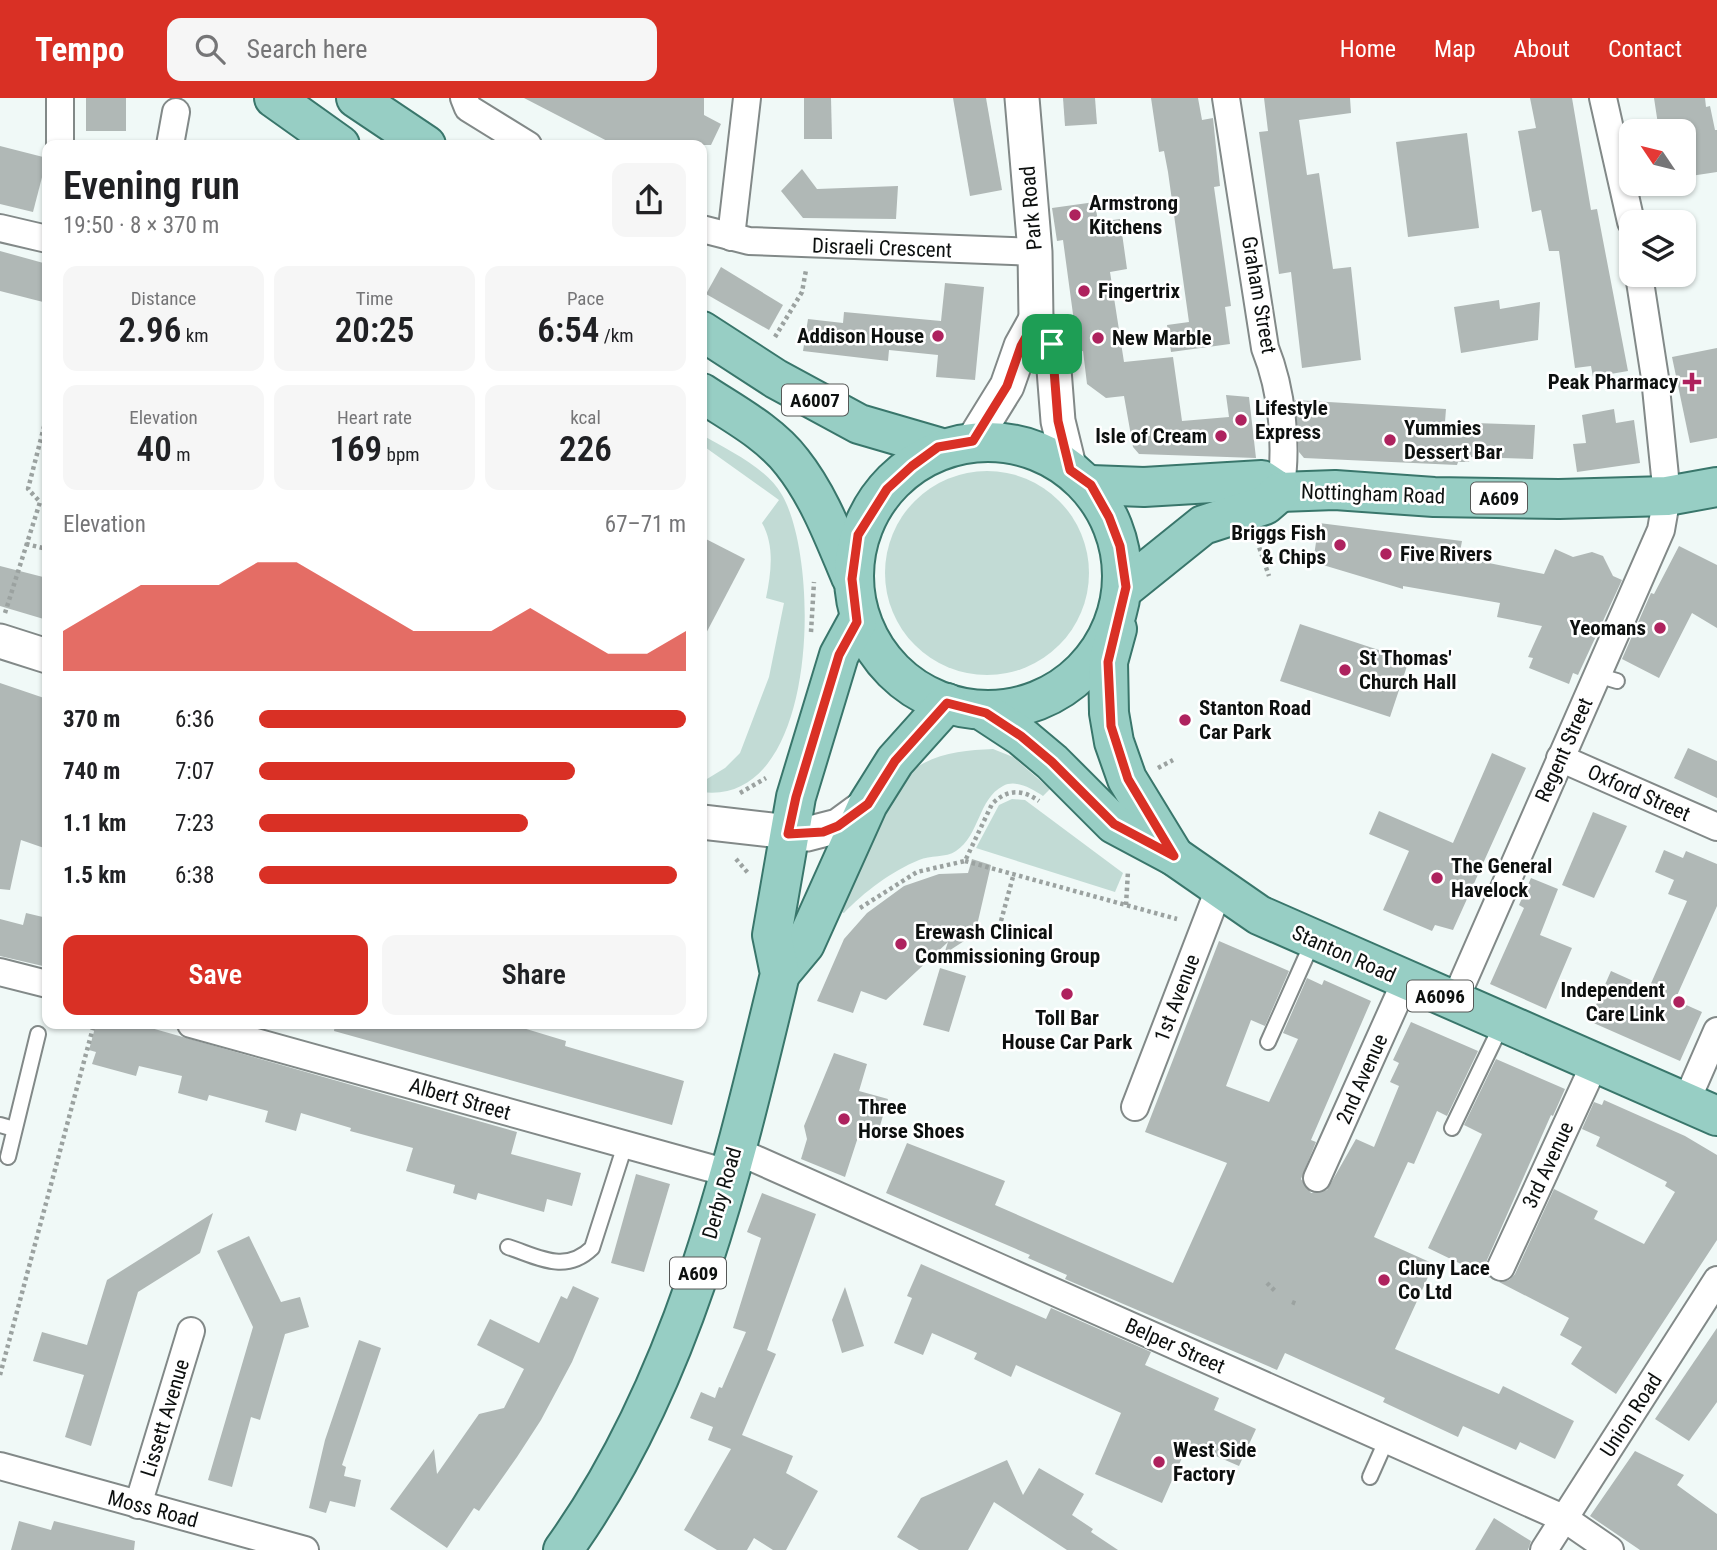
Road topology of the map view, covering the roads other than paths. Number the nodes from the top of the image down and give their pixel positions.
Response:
1 (60, 98) edge
2 (274, 98) edge
3 (356, 98) edge
4 (464, 98) edge
5 (747, 98) edge
6 (1021, 98) edge
7 (1226, 98) edge
8 (1603, 98) edge
9 (176, 112) dead end
10 (60, 140) edge
11 (171, 140) edge
12 (333, 140) edge
13 (419, 140) edge
14 (519, 140) edge
15 (1628, 210) edge
16 (0, 228) edge
17 (707, 230) edge
18 (731, 237) junction
19 (42, 238) edge
20 (1035, 252) junction
21 (1641, 287) edge
22 (1036, 319) junction
23 (707, 334) edge
24 (707, 396) edge
25 (956, 444) junction
26 (1080, 478) junction
27 (1717, 487) edge
28 (1280, 492) junction
29 (1667, 496) junction
30 (852, 579) junction
31 (1123, 604) junction
32 (857, 622) junction
33 (2, 629) edge
34 (42, 653) edge
35 (947, 703) junction
36 (986, 713) junction
37 (1560, 758) junction
38 (868, 804) junction
39 (707, 823) edge
40 (1717, 827) edge
41 (788, 834) junction
42 (1174, 856) junction
43 (1219, 889) junction
44 (1314, 941) junction
45 (0, 972) edge
46 (780, 974) junction
47 (1406, 980) junction
48 (42, 983) edge
49 (1454, 1002) junction
50 (1503, 1023) junction
51 (209, 1029) edge
52 (1717, 1031) edge
53 (38, 1034) dead end
54 (1269, 1042) dead end
55 (1595, 1063) junction
56 (1135, 1107) dead end
57 (1701, 1109) edge
58 (7, 1127) edge
59 (1452, 1128) dead end
60 (625, 1145) junction
61 (8, 1157) dead end
62 (732, 1162) junction
63 (1317, 1178) dead end
64 (508, 1247) dead end
65 (1501, 1267) dead end
66 (1717, 1280) edge
67 (191, 1331) dead end
68 (1386, 1441) junction
69 (0, 1466) edge
70 (1370, 1477) dead end
71 (138, 1505) junction
72 (1564, 1519) junction
73 (305, 1550) edge
74 (562, 1550) edge
75 (1544, 1550) edge
76 (1610, 1550) edge

1 - 10 street
2 - 12 main road
3 - 13 main road
4 - 14 street
5 - 18 street
6 - 20 street, Park Road
7 - 28 street, Graham Street
8 - 15 street
9 - 11 street
16 - 19 street
17 - 18 street, Disraeli Crescent
18 - 20 street, Disraeli Crescent
20 - 22 street, Park Road
21 - 29 street, Regent Street
22 - 25 street
22 - 26 street
23 - 25 main road, A6007
24 - 30 main road, A6007
25 - 26 main road
25 - 30 main road
26 - 28 main road, Nottingham Road / A609
26 - 31 main road
27 - 29 main road, Nottingham Road / A609
28 - 29 main road, Nottingham Road / A609
28 - 31 main road, Nottingham Road / A609
29 - 37 street, Regent Street
30 - 32 main road
31 - 36 main road, Nottingham Road
31 - 42 main road, Stanton Road / A6096
32 - 35 main road
32 - 41 main road, Derby Road / A609
33 - 34 street
35 - 36 main road
35 - 38 main road, Derby Road / A609
36 - 42 main road, Stanton Road / A6096
37 - 40 street, Oxford Street
37 - 49 street, Regent Street
38 - 41 street
38 - 46 main road, Derby Road / A609
39 - 41 street
41 - 46 main road, Derby Road / A609
42 - 43 main road, Stanton Road / A6096
43 - 44 main road, Stanton Road / A6096
43 - 56 street, 1st Avenue
44 - 47 main road, Stanton Road / A6096
44 - 54 lane
45 - 48 street
46 - 62 main road, Derby Road / A609
47 - 49 main road, Stanton Road / A6096
47 - 63 street, 2nd Avenue
49 - 50 main road, Stanton Road / A6096
50 - 55 main road, Stanton Road / A6096
50 - 59 lane
51 - 60 street, Albert Street
52 - 57 street
53 - 58 lane
55 - 57 main road, Stanton Road / A6096
55 - 65 street, 3rd Avenue
58 - 61 lane
60 - 62 street, Albert Street
60 - 64 lane
62 - 68 street, Belper Street
62 - 74 main road, Derby Road / A609
66 - 72 street, Union Road
67 - 71 street, Lissett Avenue
68 - 70 lane
68 - 72 street, Belper Street
69 - 71 street, Moss Road
71 - 73 street, Moss Road
72 - 75 street, Union Road
72 - 76 street, Belper Street

